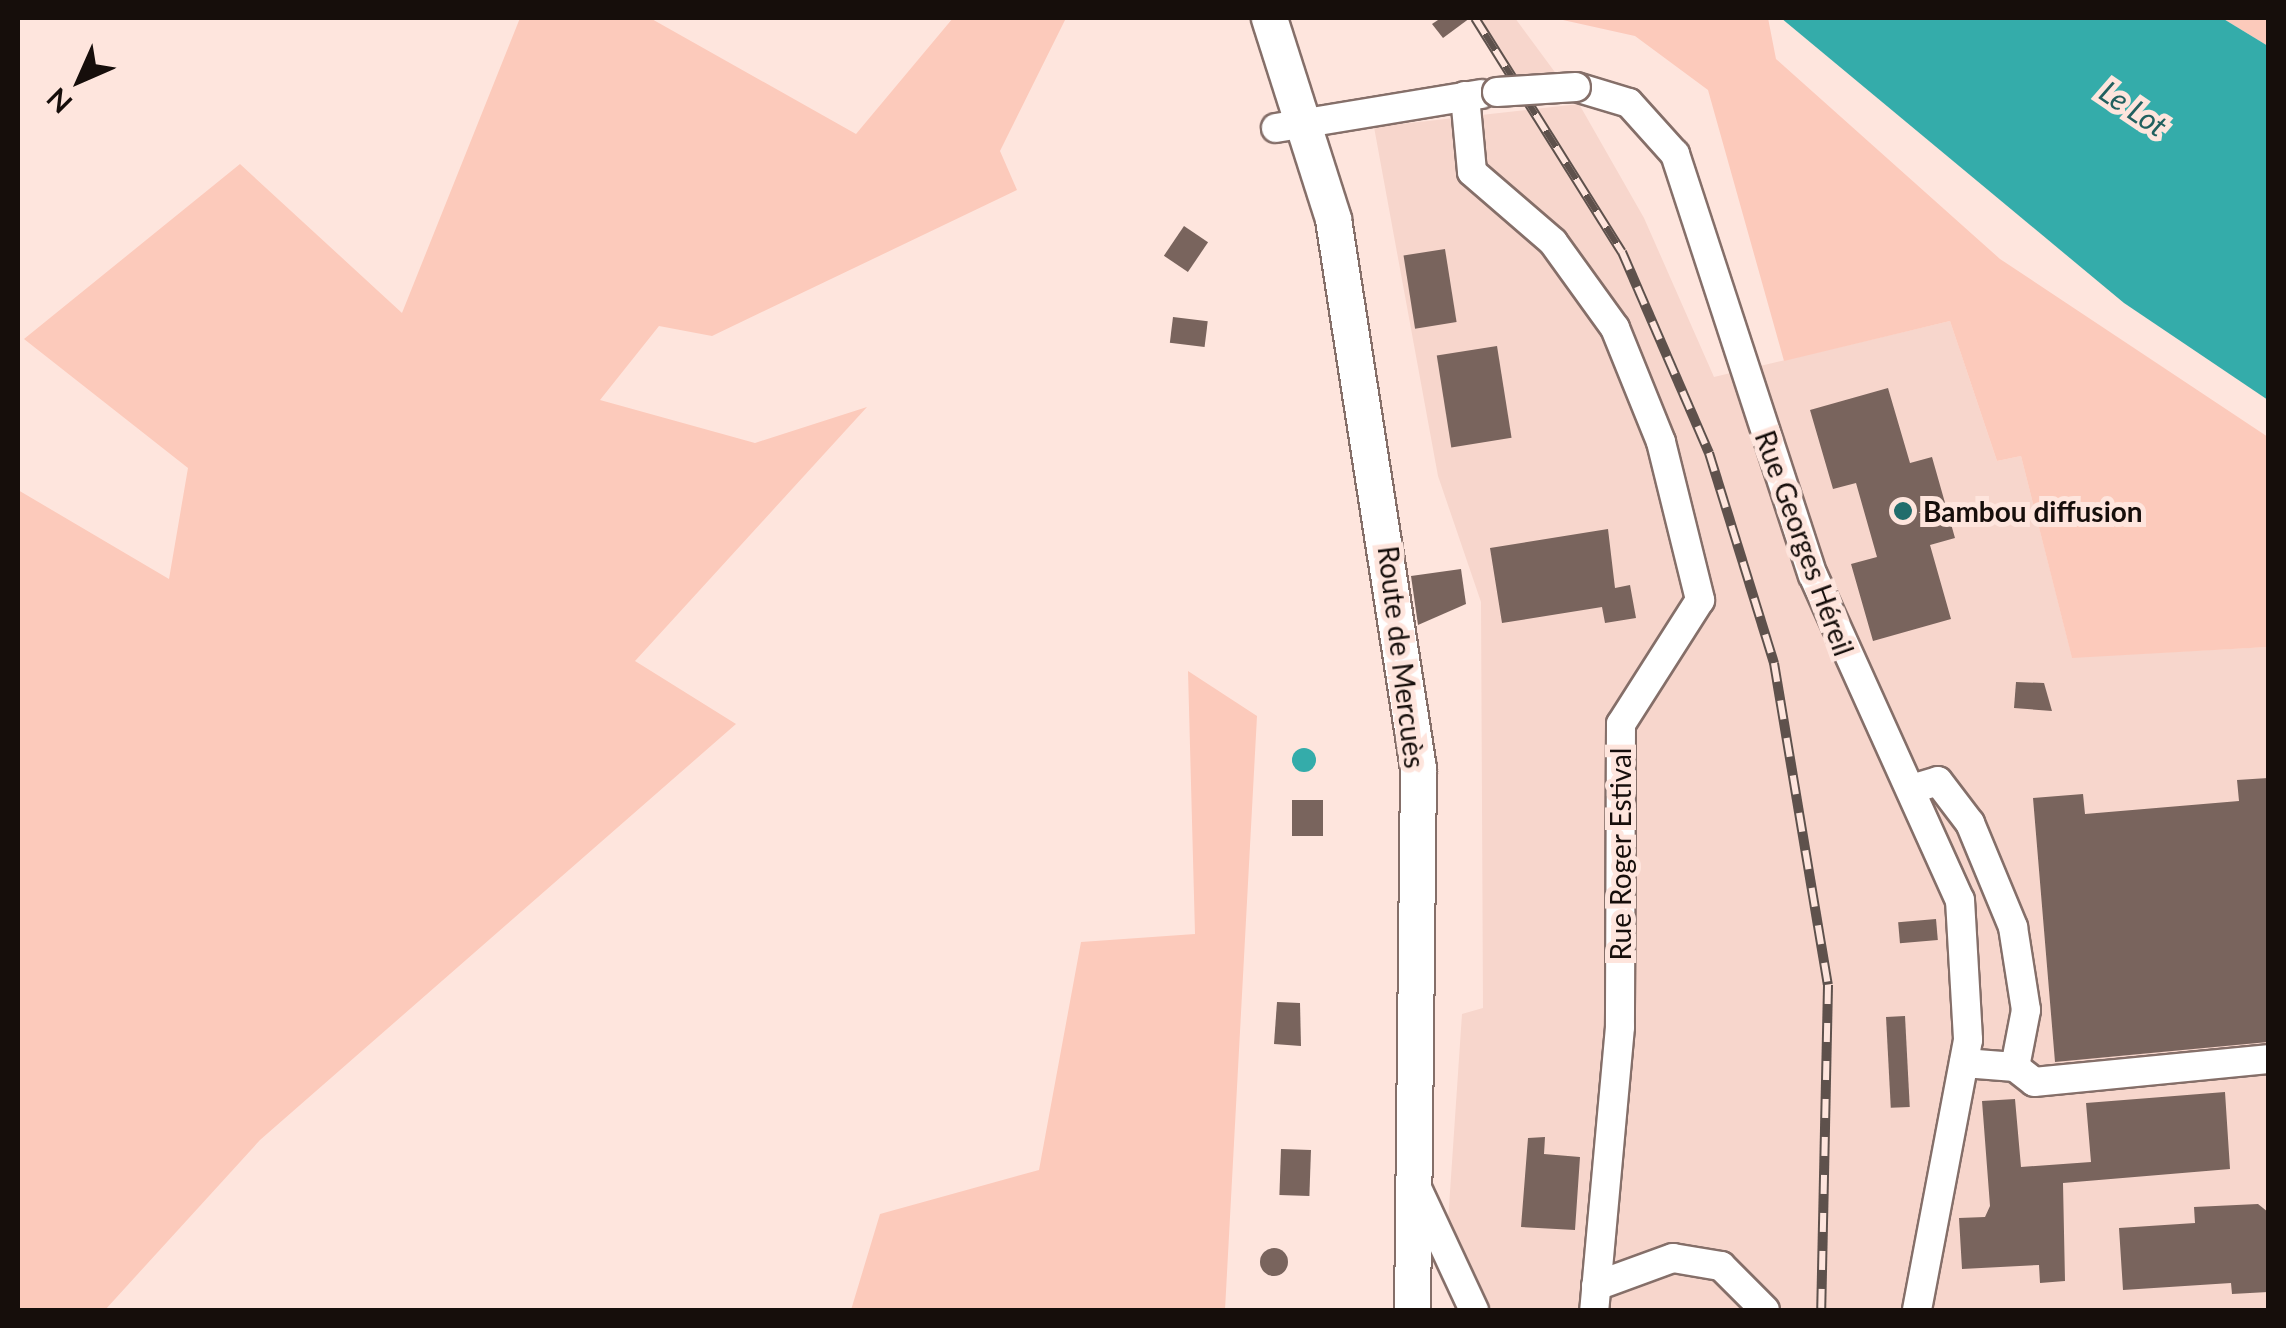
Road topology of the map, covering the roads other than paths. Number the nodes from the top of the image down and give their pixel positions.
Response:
1 (1270, 18) edge
2 (1464, 96) junction
3 (1292, 123) junction
4 (1912, 790) junction
5 (2268, 1059) edge
6 (1964, 1063) junction
7 (2015, 1067) junction
8 (1416, 1188) junction
9 (1595, 1299) edge
10 (1412, 1310) edge
11 (1474, 1310) edge
12 (1765, 1310) edge
13 (1917, 1310) edge

1 - 3 main road, Route de Mercuès
2 - 3 street, Rue Georges Héreil
2 - 4 street, Rue Georges Héreil, bridge
2 - 9 street, Rue Roger Estival
3 - 8 main road, Route de Mercuès
4 - 6 street, Rue Georges Héreil
4 - 7 street
5 - 7 street
6 - 7 street
6 - 13 street, Rue Georges Héreil
8 - 10 main road, Route de Mercuès
8 - 11 street
9 - 12 street, Rue Roger Estival

